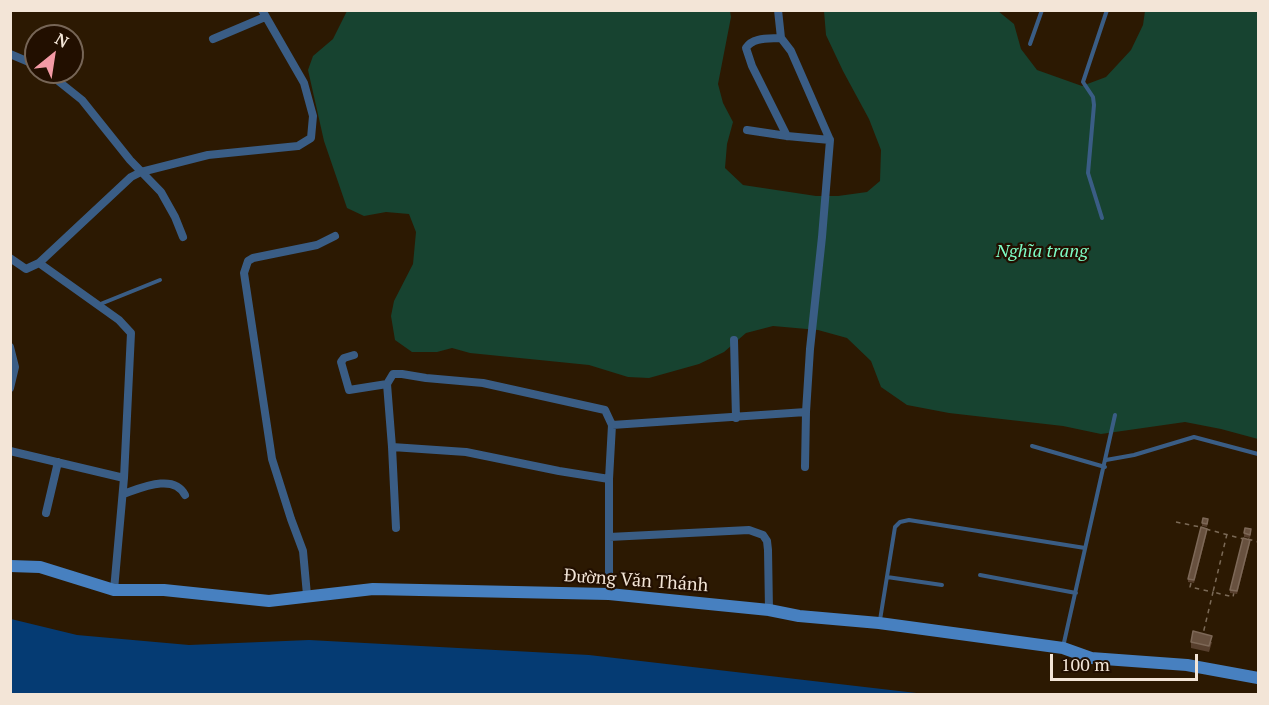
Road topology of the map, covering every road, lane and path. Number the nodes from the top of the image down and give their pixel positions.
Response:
1 (778, 10) edge
2 (1042, 10) edge
3 (1107, 10) edge
4 (264, 14) edge
5 (781, 38) junction
6 (213, 39) dead end
7 (1030, 44) dead end
8 (10, 54) edge
9 (24, 60) edge
10 (62, 84) edge
11 (747, 130) dead end
12 (787, 136) junction
13 (830, 140) junction
14 (141, 172) junction
15 (1102, 218) dead end
16 (335, 236) dead end
17 (183, 237) dead end
18 (10, 258) edge
19 (39, 263) junction
20 (160, 280) dead end
21 (98, 305) junction
22 (734, 340) dead end
23 (10, 347) edge
24 (354, 355) dead end
25 (387, 384) junction
26 (10, 388) edge
27 (806, 412) junction
28 (1115, 415) dead end
29 (736, 418) junction
30 (612, 425) junction
31 (1032, 446) dead end
32 (392, 447) junction
33 (10, 451) edge
34 (1258, 454) edge
35 (1106, 460) junction
36 (58, 462) junction
37 (806, 467) dead end
38 (1105, 467) junction
39 (124, 478) junction
40 (609, 479) junction
41 (123, 494) junction
42 (185, 495) dead end
43 (46, 513) dead end
44 (1176, 522) dead end
45 (396, 528) dead end
46 (1227, 534) junction
47 (609, 537) junction
48 (1258, 542) edge
49 (1085, 548) junction
50 (10, 566) edge
51 (980, 575) dead end
52 (1193, 575) edge
53 (887, 577) junction
54 (942, 585) dead end
55 (1236, 585) edge
56 (114, 590) junction
57 (1213, 592) junction
58 (1076, 593) junction
59 (609, 594) junction
60 (307, 595) junction
61 (769, 610) junction
62 (879, 623) junction
63 (1201, 640) edge
64 (1063, 648) junction
65 (1258, 678) edge

1 - 5 street
2 - 7 lane
3 - 15 lane
4 - 6 street
4 - 14 street
5 - 12 street
5 - 13 street
8 - 9 street
10 - 14 street
11 - 12 street
12 - 13 street
13 - 27 street
14 - 17 street
14 - 19 street
16 - 60 street
18 - 19 street
19 - 21 street
20 - 21 lane
21 - 39 street
22 - 29 street
23 - 26 street
24 - 25 street
25 - 30 street
25 - 32 street
27 - 29 street
27 - 37 street
28 - 35 lane
29 - 30 street
30 - 40 street
31 - 38 lane
32 - 40 street
32 - 45 street
33 - 36 street
34 - 35 lane
35 - 38 lane
36 - 39 street
36 - 43 street
38 - 49 lane
39 - 41 street
40 - 47 street
41 - 42 street
41 - 56 street
44 - 46 path
46 - 48 path
46 - 57 path
47 - 59 street
47 - 61 street
49 - 53 lane
49 - 58 lane
50 - 56 main road, Đường Văn Thánh
51 - 58 lane
52 - 57 path
53 - 54 lane
53 - 62 lane
55 - 57 path
56 - 60 main road, Đường Văn Thánh
57 - 63 path
58 - 64 lane
59 - 60 main road, Đường Văn Thánh
59 - 61 main road, Đường Văn Thánh
61 - 62 main road, Đường Văn Thánh
62 - 64 main road, Đường Văn Thánh
64 - 65 main road, Đường Văn Thánh

